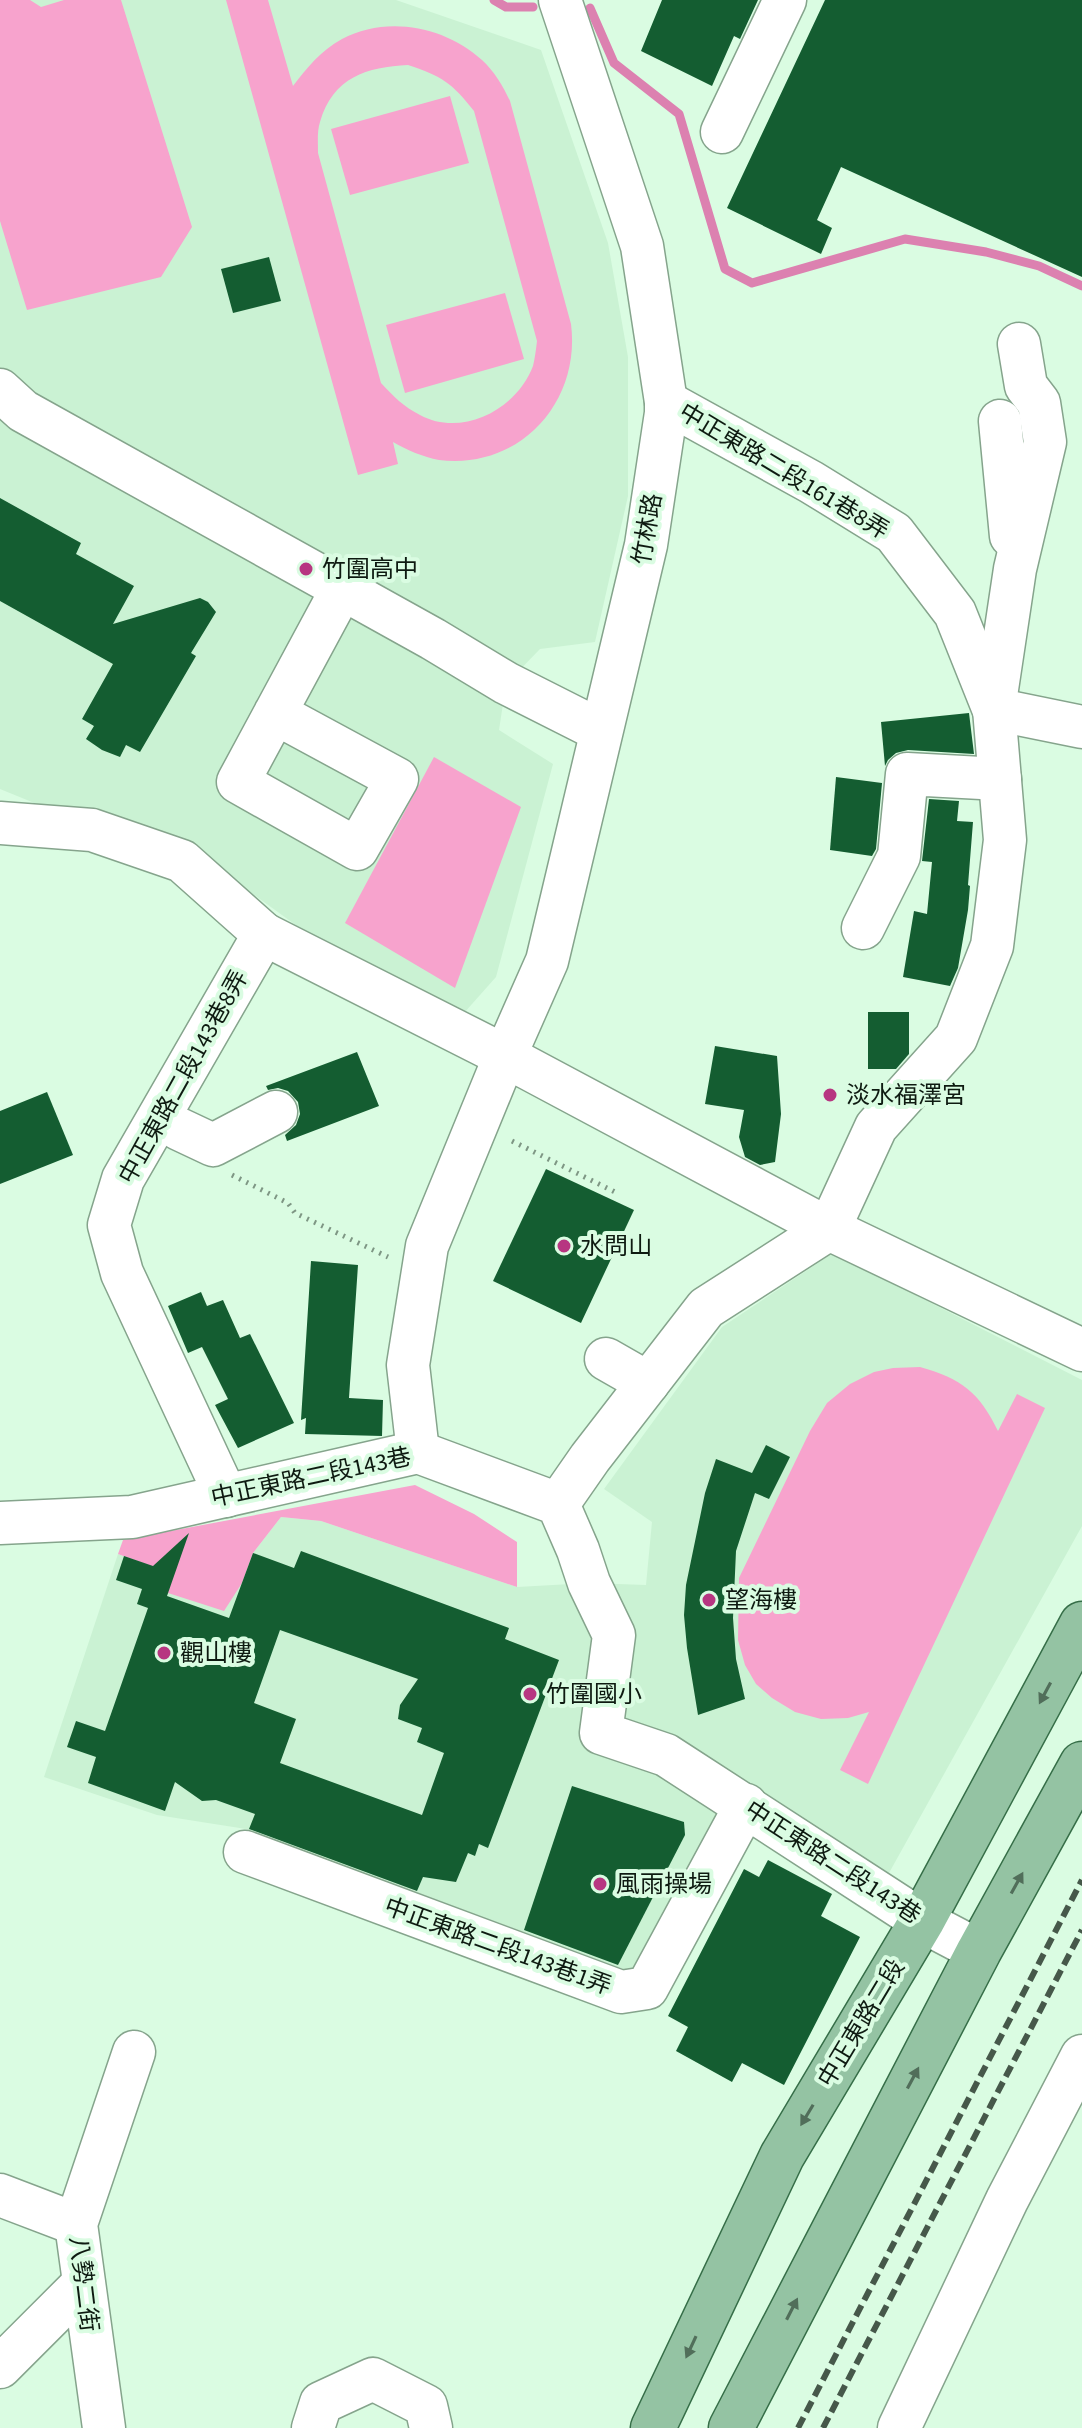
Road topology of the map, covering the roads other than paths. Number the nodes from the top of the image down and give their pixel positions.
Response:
1 (560, 0) edge
2 (785, 0) edge
3 (722, 132) dead end
4 (1019, 344) dead end
5 (0, 390) edge
6 (666, 402) junction
7 (1000, 421) dead end
8 (1015, 569) junction
9 (342, 589) junction
10 (994, 709) junction
11 (275, 713) dead end
12 (1082, 727) edge
13 (601, 731) junction
14 (1000, 779) junction
15 (0, 823) edge
16 (863, 928) dead end
17 (264, 934) junction
18 (505, 1056) junction
19 (276, 1112) dead end
20 (179, 1129) dead end
21 (829, 1229) junction
22 (1082, 1350) edge
23 (606, 1359) dead end
24 (648, 1383) junction
25 (418, 1452) junction
26 (226, 1496) junction
27 (558, 1504) junction
28 (0, 1523) edge
29 (1082, 1624) edge
30 (1082, 1764) edge
31 (738, 1800) junction
32 (245, 1852) dead end
33 (922, 1921) junction
34 (979, 1951) junction
35 (134, 2052) dead end
36 (1082, 2056) edge
37 (0, 2195) edge
38 (76, 2224) junction
39 (83, 2284) junction
40 (0, 2367) edge
41 (104, 2428) edge
42 (313, 2428) edge
43 (431, 2428) edge
44 (653, 2428) edge
45 (731, 2428) edge
46 (899, 2428) edge

1 - 6 street, 竹林路
2 - 3 street
4 - 8 street
5 - 9 street
6 - 10 street, 中正東路二段161巷8弄
6 - 13 street, 竹林路
7 - 8 street
8 - 10 street
9 - 11 street
9 - 13 street
10 - 12 street
10 - 14 street
13 - 18 street, 竹林路
14 - 16 street
14 - 21 street
15 - 17 street
17 - 18 street
17 - 26 street, 中正東路二段143巷8弄
18 - 21 street
18 - 25 street, 竹林路
19 - 20 street
21 - 22 street
21 - 24 street
23 - 24 street
24 - 27 street
25 - 26 street, 中正東路二段143巷
25 - 27 street, 中正東路二段143巷
26 - 28 street, 中正東路二段143巷
27 - 31 street, 中正東路二段143巷
29 -> 33 main road, 中正東路二段
34 -> 30 main road
31 - 32 street, 中正東路二段143巷1弄
31 - 33 street, 中正東路二段143巷
33 - 34 street, 中正東路二段143巷
33 -> 44 main road, 中正東路二段
45 -> 34 main road
35 - 38 street, 八勢二街
36 - 46 street
37 - 38 street
38 - 39 street, 八勢二街
39 - 40 street
39 - 41 street, 八勢二街
42 - 43 street

